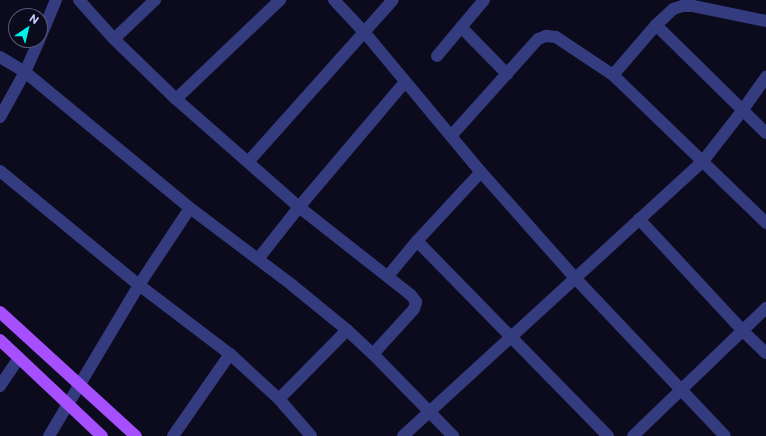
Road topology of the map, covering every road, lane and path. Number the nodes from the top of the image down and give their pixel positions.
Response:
1 (56, 0) edge
2 (79, 0) edge
3 (155, 0) edge
4 (280, 0) edge
5 (334, 0) edge
6 (393, 0) edge
7 (484, 0) edge
8 (48, 20) edge
9 (766, 20) edge
10 (656, 25) junction
11 (461, 27) junction
12 (365, 33) junction
13 (114, 39) junction
14 (36, 48) edge
15 (437, 56) dead end
16 (0, 57) edge
17 (25, 72) junction
18 (507, 74) junction
19 (613, 75) junction
20 (766, 76) edge
21 (405, 82) junction
22 (176, 99) junction
23 (742, 111) junction
24 (0, 116) edge
25 (766, 133) edge
26 (451, 136) junction
27 (704, 161) junction
28 (248, 162) junction
29 (0, 171) edge
30 (481, 172) junction
31 (299, 207) junction
32 (190, 208) junction
33 (639, 220) junction
34 (766, 223) edge
35 (417, 241) junction
36 (258, 259) junction
37 (388, 276) junction
38 (576, 278) junction
39 (139, 285) junction
40 (766, 308) edge
41 (0, 312) edge
42 (347, 330) junction
43 (742, 330) junction
44 (512, 339) junction
45 (0, 340) edge
46 (766, 353) edge
47 (230, 354) junction
48 (373, 354) junction
49 (19, 358) junction
50 (78, 384) junction
51 (0, 386) edge
52 (681, 391) junction
53 (279, 399) junction
54 (68, 406) junction
55 (430, 413) junction
56 (298, 431) edge
57 (49, 436) edge
58 (102, 436) edge
59 (136, 436) edge
60 (173, 436) edge
61 (311, 436) edge
62 (403, 436) edge
63 (454, 436) edge
64 (608, 436) edge
65 (633, 436) edge
66 (725, 436) edge

1 - 8 street
2 - 13 street
3 - 13 street
4 - 22 street
5 - 12 street
6 - 12 street
7 - 11 street
9 - 10 street
10 - 19 street
10 - 23 street
11 - 15 street
11 - 18 street
12 - 21 street
12 - 28 street
13 - 22 street
14 - 17 street
16 - 17 street
17 - 24 street
17 - 32 street
18 - 19 street
18 - 26 street
19 - 27 street
20 - 23 street
21 - 26 street
21 - 31 street
22 - 28 street
23 - 25 street
23 - 27 street
26 - 30 street
27 - 33 street
27 - 34 street
28 - 31 street
29 - 39 street
30 - 35 street
30 - 38 street
31 - 36 street
31 - 37 street
32 - 36 street
32 - 39 street
33 - 38 street
33 - 43 street
35 - 37 street
35 - 44 street
36 - 42 street
37 - 48 street
38 - 44 street
38 - 52 street
39 - 47 street
39 - 50 street
40 - 43 street
41 - 50 main road
42 - 48 street
42 - 53 street
43 - 46 street
43 - 52 street
44 - 55 street
44 - 64 street
45 - 49 main road
47 - 53 street
47 - 60 street
48 - 55 street
49 - 51 street
49 - 54 main road
50 - 54 street
50 - 59 main road
52 - 65 street
52 - 66 street
53 - 56 street
54 - 57 street
54 - 58 main road
55 - 62 street
55 - 63 street
56 - 61 street

